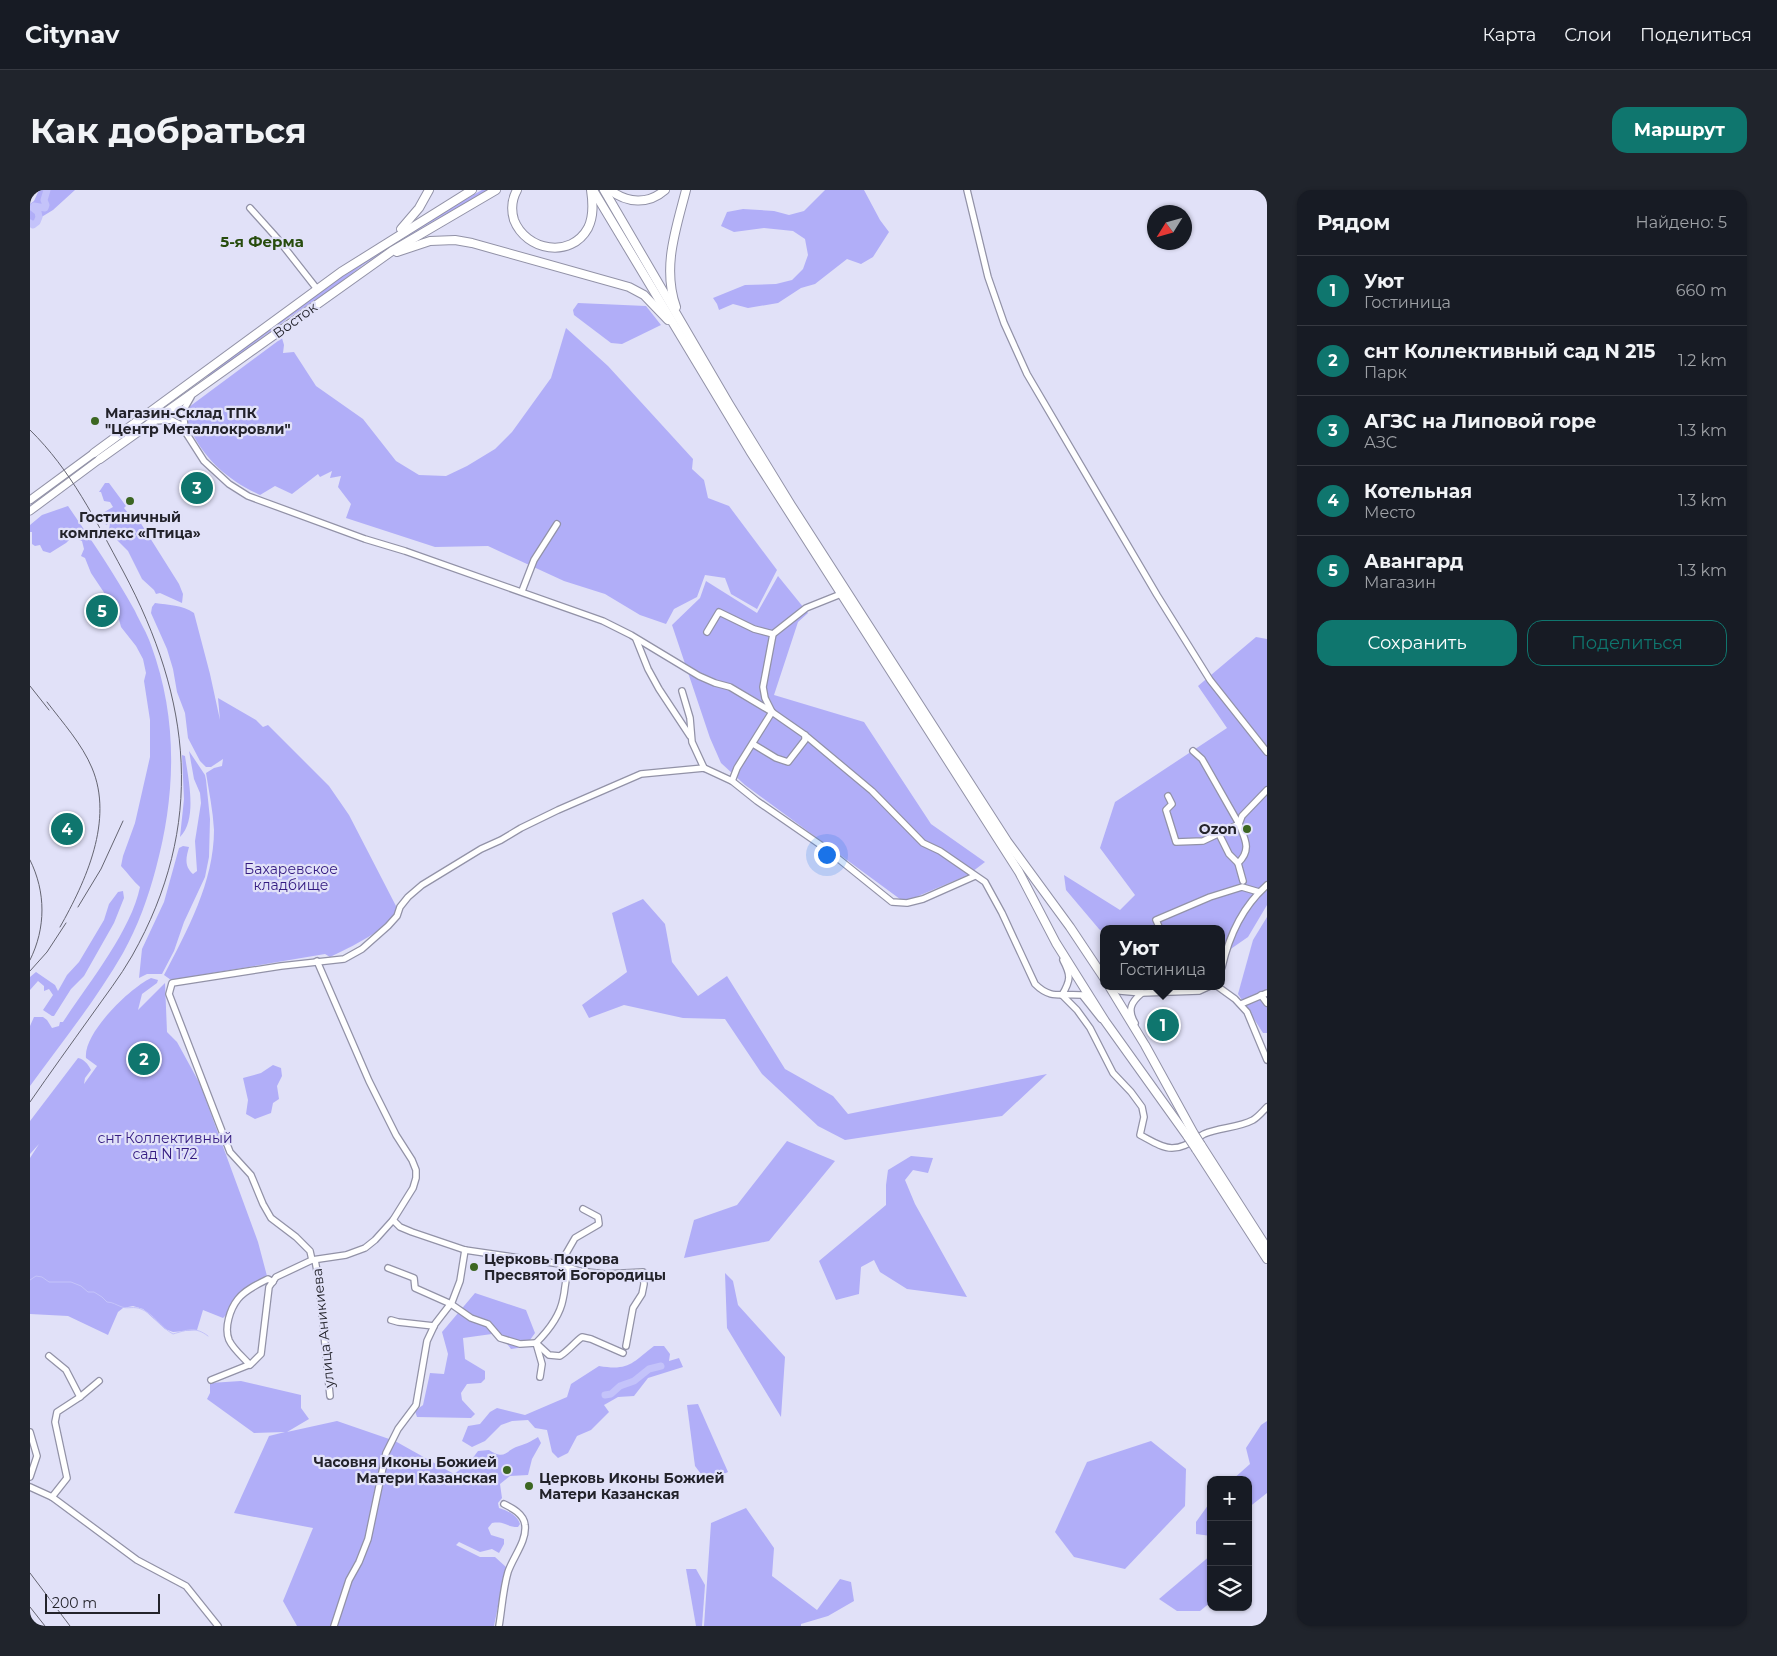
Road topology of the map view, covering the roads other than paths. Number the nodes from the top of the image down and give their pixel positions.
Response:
1 (429, 190) edge
2 (472, 190) edge
3 (496, 190) edge
4 (517, 190) edge
5 (592, 190) edge
6 (604, 190) edge
7 (610, 190) edge
8 (665, 190) edge
9 (686, 190) edge
10 (967, 190) edge
11 (250, 208) dead end
12 (384, 244) junction
13 (384, 256) junction
14 (317, 289) junction
15 (682, 323) junction
16 (684, 340) junction
17 (192, 394) junction
18 (154, 421) junction
19 (186, 430) junction
20 (94, 452) joint
21 (100, 459) joint
22 (30, 500) edge
23 (30, 512) edge
24 (557, 524) dead end
25 (522, 591) junction
26 (841, 594) junction
27 (707, 632) dead end
28 (773, 634) junction
29 (635, 637) junction
30 (682, 691) dead end
31 (772, 712) junction
32 (805, 735) junction
33 (690, 736) junction
34 (753, 744) junction
35 (1193, 751) dead end
36 (1267, 752) edge
37 (704, 768) junction
38 (732, 781) junction
39 (1267, 790) edge
40 (1168, 796) dead end
41 (1239, 824) junction
42 (1219, 834) junction
43 (1238, 863) junction
44 (973, 874) junction
45 (1243, 881) dead end
46 (1267, 885) edge
47 (1259, 892) junction
48 (1158, 925) edge
49 (1056, 943) junction
50 (1225, 952) edge
51 (317, 961) junction
52 (1100, 970) edge
53 (1111, 990) edge
54 (1119, 990) edge
55 (1201, 990) edge
56 (1222, 990) edge
57 (1142, 993) junction
58 (1062, 994) junction
59 (1264, 994) edge
60 (1267, 1003) edge
61 (1240, 1004) junction
62 (1105, 1022) junction
63 (1145, 1045) junction
64 (1267, 1060) edge
65 (1267, 1106) edge
66 (1191, 1136) junction
67 (1199, 1147) junction
68 (583, 1209) dead end
69 (393, 1220) junction
70 (1267, 1248) edge
71 (465, 1250) junction
72 (310, 1251) junction
73 (324, 1258) junction
74 (1267, 1259) edge
75 (314, 1260) junction
76 (560, 1264) junction
77 (388, 1268) dead end
78 (570, 1268) junction
79 (273, 1282) junction
80 (451, 1304) junction
81 (391, 1320) dead end
82 (434, 1326) junction
83 (536, 1343) junction
84 (626, 1346) dead end
85 (623, 1352) dead end
86 (49, 1356) dead end
87 (250, 1365) junction
88 (540, 1378) dead end
89 (211, 1380) dead end
90 (99, 1381) dead end
91 (330, 1396) dead end
92 (80, 1397) junction
93 (30, 1432) edge
94 (30, 1477) edge
95 (30, 1487) edge
96 (52, 1497) junction
97 (504, 1504) dead end
98 (218, 1626) edge
99 (334, 1626) edge
100 (499, 1626) edge

1 - 12 highway
2 - 12 highway, Восток
3 - 13 highway, Восток
4 - 5 highway
5 - 16 highway
6 - 15 highway
7 - 8 highway
9 - 15 highway
10 - 36 street
11 - 14 street
12 - 14 highway, Восток
13 - 16 highway
13 - 17 highway, Восток
14 - 20 highway, Восток
15 - 52 highway
16 - 26 highway
17 - 18 highway, Восток
17 - 19 street
18 - 19 street
18 - 21 highway, Восток
19 - 25 street
20 - 22 main road
21 - 23 main road
24 - 25 street
25 - 29 street
26 - 28 street
26 - 49 highway
27 - 28 street
28 - 31 street
29 - 31 street
29 - 33 street
30 - 33 street
31 - 32 street
31 - 34 street
32 - 34 street
32 - 44 street
33 - 37 street
34 - 38 street
35 - 41 street
37 - 38 street
37 - 51 street
38 - 44 street
39 - 41 street
40 - 42 street
41 - 42 street
41 - 43 street
42 - 43 street
43 - 45 street
44 - 58 street
46 - 47 street
47 - 48 street
47 - 50 street
49 - 58 street
49 - 62 highway
51 - 69 street
51 - 72 street
53 - 63 highway
54 - 57 street
55 - 57 street
56 - 61 street
57 - 63 street
58 - 62 street
58 - 65 street
59 - 60 street
59 - 61 street
61 - 64 street
62 - 66 highway
63 - 66 highway
66 - 67 highway, bridge
67 - 70 highway
67 - 74 highway
68 - 76 street
69 - 71 street
69 - 73 street
71 - 76 street
71 - 80 street
72 - 73 street
72 - 75 street, улица Аникиева
73 - 75 street
75 - 79 street
75 - 91 street, улица Аникиева
76 - 78 street
77 - 80 street
78 - 83 street
78 - 84 street
79 - 87 street
79 - 87 street
80 - 82 street
80 - 83 street
81 - 82 street
82 - 99 street
83 - 85 street
83 - 88 street
86 - 92 street
87 - 89 street
90 - 92 street
92 - 96 street
93 - 94 street
95 - 96 street
96 - 98 street
97 - 100 street

